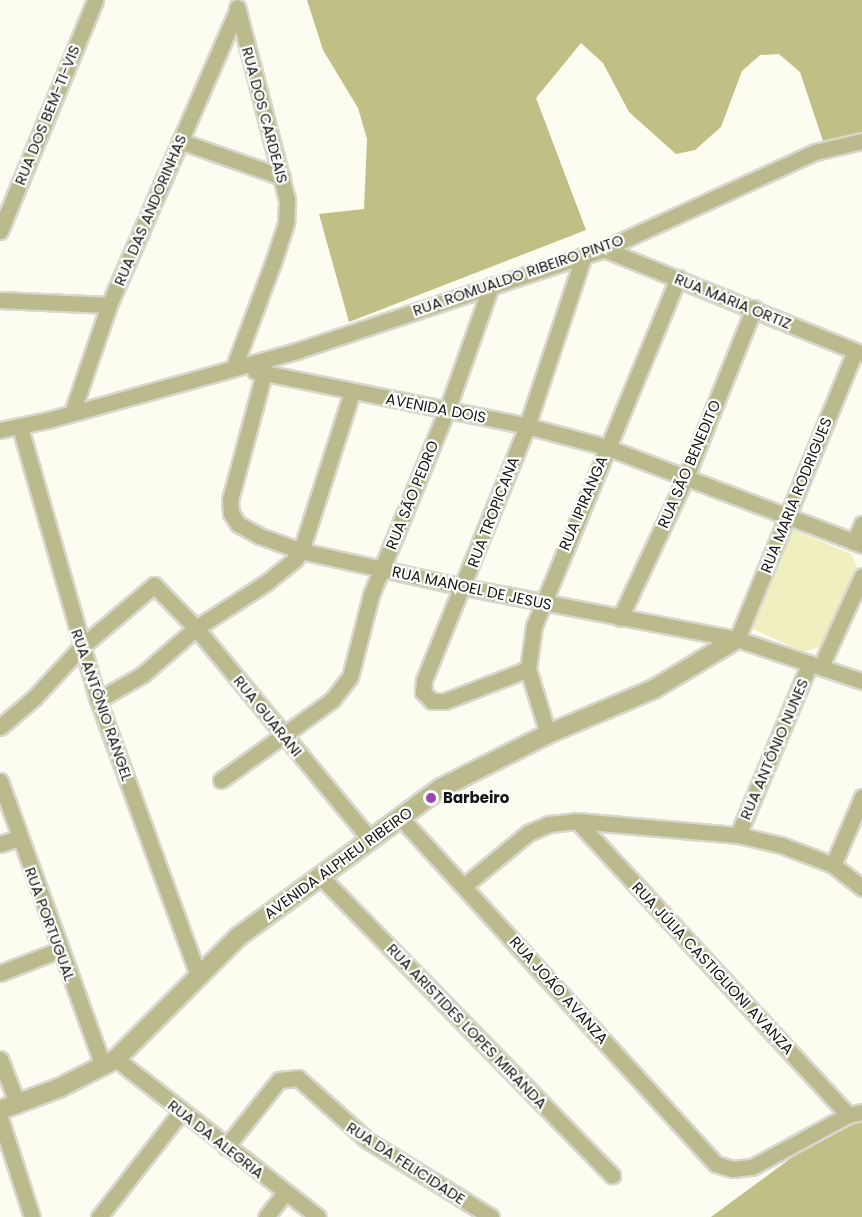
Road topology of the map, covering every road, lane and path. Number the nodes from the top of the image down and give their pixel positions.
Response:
1 (95, 0) edge
2 (236, 5) edge
3 (180, 141) junction
4 (862, 141) edge
5 (282, 177) junction
6 (0, 231) edge
7 (604, 249) junction
8 (584, 255) junction
9 (678, 278) junction
10 (490, 286) junction
11 (0, 300) edge
12 (109, 305) junction
13 (754, 308) junction
14 (859, 353) edge
15 (234, 367) junction
16 (264, 373) junction
17 (352, 392) junction
18 (447, 410) junction
19 (72, 413) junction
20 (527, 426) junction
21 (20, 428) junction
22 (0, 430) edge
23 (606, 447) junction
24 (686, 477) junction
25 (787, 516) junction
26 (862, 524) edge
27 (858, 543) edge
28 (301, 551) junction
29 (382, 569) junction
30 (862, 576) edge
31 (464, 587) junction
32 (541, 602) junction
33 (620, 618) junction
34 (196, 628) junction
35 (737, 639) junction
36 (81, 647) junction
37 (816, 665) junction
38 (528, 669) junction
39 (862, 681) edge
40 (98, 700) junction
41 (0, 727) edge
42 (548, 734) junction
43 (284, 737) junction
44 (221, 780) dead end
45 (0, 781) edge
46 (862, 797) edge
47 (3, 799) edge
48 (400, 817) junction
49 (577, 821) junction
50 (738, 836) junction
51 (19, 838) junction
52 (370, 839) junction
53 (0, 844) edge
54 (832, 865) junction
55 (321, 877) junction
56 (465, 885) junction
57 (862, 888) edge
58 (59, 950) junction
59 (0, 973) edge
60 (199, 977) junction
61 (0, 1059) edge
62 (110, 1062) junction
63 (18, 1105) junction
64 (0, 1110) edge
65 (181, 1112) junction
66 (855, 1113) edge
67 (0, 1118) edge
68 (226, 1147) junction
69 (612, 1175) dead end
70 (284, 1194) junction
71 (32, 1217) edge
72 (99, 1217) edge
73 (266, 1217) edge
74 (318, 1217) edge
75 (491, 1217) edge

1 - 6 street, RUA DOS BEM-TI-VIS
2 - 3 street, RUA DAS ANDORINHAS
2 - 5 street, RUA DOS CARDEAIS
3 - 5 street
3 - 12 street, RUA DAS ANDORINHAS
4 - 7 street, RUA ROMUALDO RIBEIRO PINTO
5 - 15 street, RUA DOS CARDEAIS
7 - 8 street, RUA ROMUALDO RIBEIRO PINTO
7 - 9 street, RUA MARIA ORTIZ
8 - 10 street, RUA ROMUALDO RIBEIRO PINTO
8 - 20 street, RUA TROPICANA
9 - 13 street, RUA MARIA ORTIZ
9 - 23 street, RUA IPIRANGA
10 - 15 street, RUA ROMUALDO RIBEIRO PINTO
10 - 18 street, RUA SÃO PEDRO
11 - 12 street
12 - 19 street, RUA DAS ANDORINHAS
13 - 14 street, RUA MARIA ORTIZ
13 - 24 street, RUA SÃO BENEDITO
14 - 25 street, RUA MARIA RODRIGUES
15 - 16 street, AVENIDA DOIS
15 - 19 street, AVENIDA DOIS
16 - 17 street, AVENIDA DOIS
16 - 28 street, RUA MANOEL DE JESUS
17 - 18 street, AVENIDA DOIS
17 - 28 street
18 - 20 street, AVENIDA DOIS
18 - 29 street, RUA SÃO PEDRO
19 - 21 street, AVENIDA DOIS
20 - 23 street, AVENIDA DOIS
20 - 31 street, RUA TROPICANA
21 - 22 street, AVENIDA DOIS
21 - 36 street, RUA ANTÔNIO RANGEL
23 - 24 street, AVENIDA DOIS
23 - 32 street, RUA IPIRANGA
24 - 25 street, AVENIDA DOIS
24 - 33 street, RUA SÃO BENEDITO
25 - 27 street, AVENIDA DOIS
25 - 35 street, RUA MARIA RODRIGUES
26 - 27 street
28 - 29 street, RUA MANOEL DE JESUS
28 - 34 street
29 - 31 street, RUA MANOEL DE JESUS
29 - 43 street, RUA SÃO PEDRO
30 - 37 street
31 - 32 street, RUA MANOEL DE JESUS
31 - 38 street, RUA TROPICANA
32 - 33 street, RUA MANOEL DE JESUS
32 - 38 street, RUA IPIRANGA
33 - 35 street, RUA MANOEL DE JESUS
34 - 36 street, RUA GUARANI
34 - 40 street
34 - 43 street, RUA GUARANI
35 - 37 street, RUA MANOEL DE JESUS
35 - 42 street, AVENIDA ALPHEU RIBEIRO
36 - 40 street, RUA ANTÔNIO RANGEL
36 - 41 street
37 - 39 street, RUA MANOEL DE JESUS
37 - 50 street, RUA ANTÔNIO NUNES
38 - 42 street, RUA IPIRANGA
40 - 60 street, RUA ANTÔNIO RANGEL
42 - 48 street, AVENIDA ALPHEU RIBEIRO
43 - 44 street, RUA SÃO PEDRO
43 - 52 street, RUA GUARANI
45 - 47 street, RUA PORTUGUAL
46 - 54 street
47 - 51 street, RUA PORTUGUAL
48 - 52 street, AVENIDA ALPHEU RIBEIRO
48 - 56 street, RUA JOÃO AVANZA
49 - 50 street
49 - 56 street
49 - 66 street, RUA JÚLIA CASTIGLIONI AVANZA
50 - 54 street
51 - 53 street
51 - 58 street, RUA PORTUGUAL
52 - 55 street, AVENIDA ALPHEU RIBEIRO
54 - 57 street
55 - 60 street, AVENIDA ALPHEU RIBEIRO
55 - 69 street, RUA ARISTIDES LOPES MIRANDA
56 - 66 street, RUA JOÃO AVANZA
58 - 59 street
58 - 62 street, RUA PORTUGUAL
60 - 62 street, AVENIDA ALPHEU RIBEIRO
61 - 63 street
62 - 63 street, AVENIDA ALPHEU RIBEIRO
62 - 65 street, RUA DA ALEGRIA
63 - 64 street, AVENIDA ALPHEU RIBEIRO
65 - 68 street, RUA DA ALEGRIA
65 - 72 street
67 - 71 street
68 - 70 street, RUA DA ALEGRIA
68 - 75 street, RUA DA FELICIDADE
70 - 73 street
70 - 74 street, RUA DA ALEGRIA

